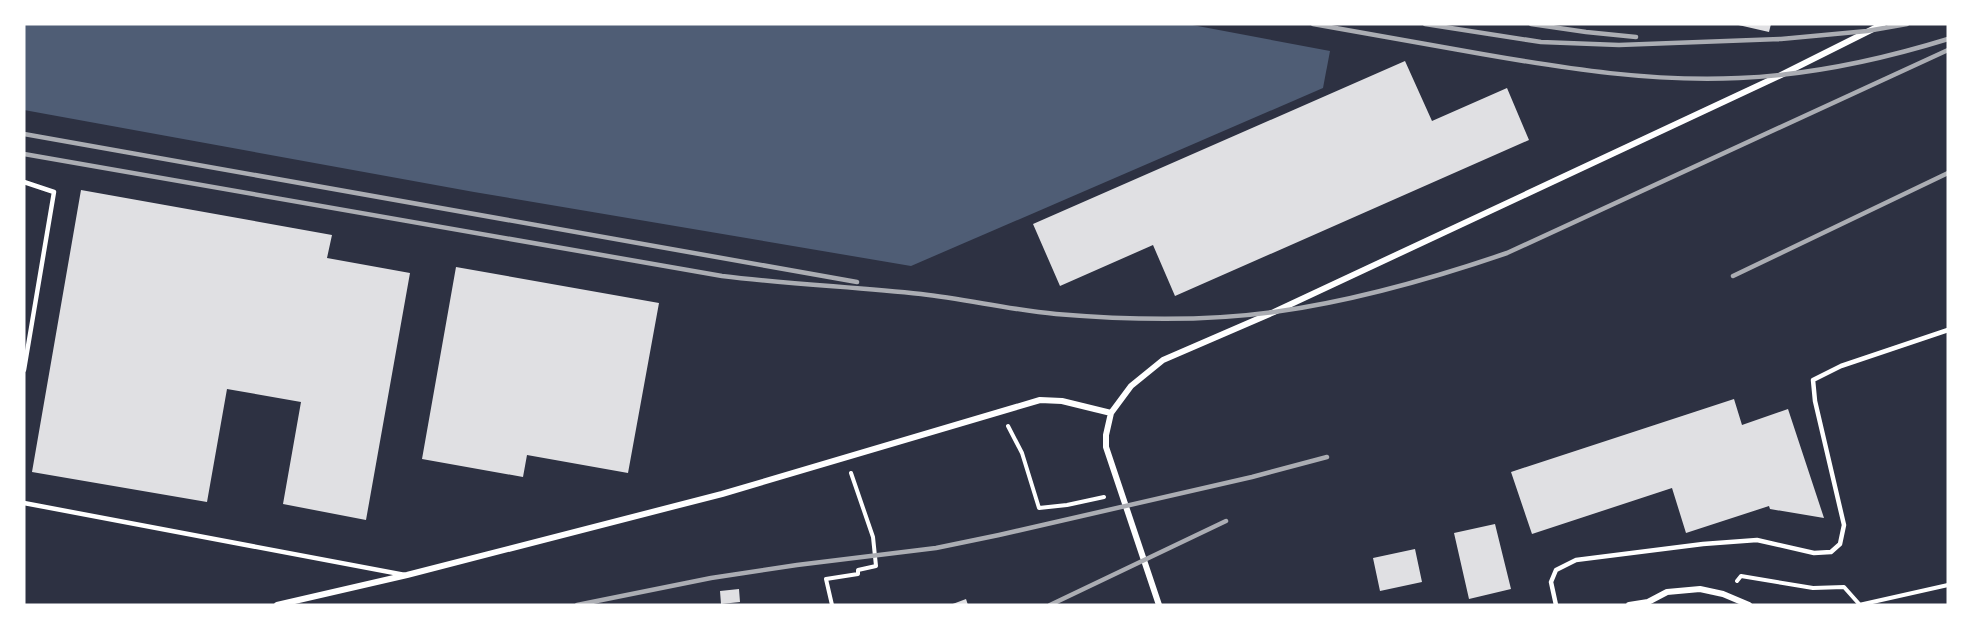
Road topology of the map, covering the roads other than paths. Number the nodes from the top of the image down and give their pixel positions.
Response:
1 (1883, 24) edge
2 (24, 182) edge
3 (1948, 330) edge
4 (24, 370) edge
5 (1111, 413) junction
6 (24, 503) edge
7 (407, 575) junction
8 (1648, 602) junction
9 (277, 605) edge
10 (1159, 605) edge
11 (1556, 605) edge
12 (1629, 605) edge
13 (1656, 605) edge
14 (1749, 605) edge

1 - 5 street
2 - 4 lane
3 - 11 lane
5 - 7 street
5 - 10 street
6 - 7 lane
7 - 9 street
8 - 12 street
8 - 13 street
8 - 14 street

